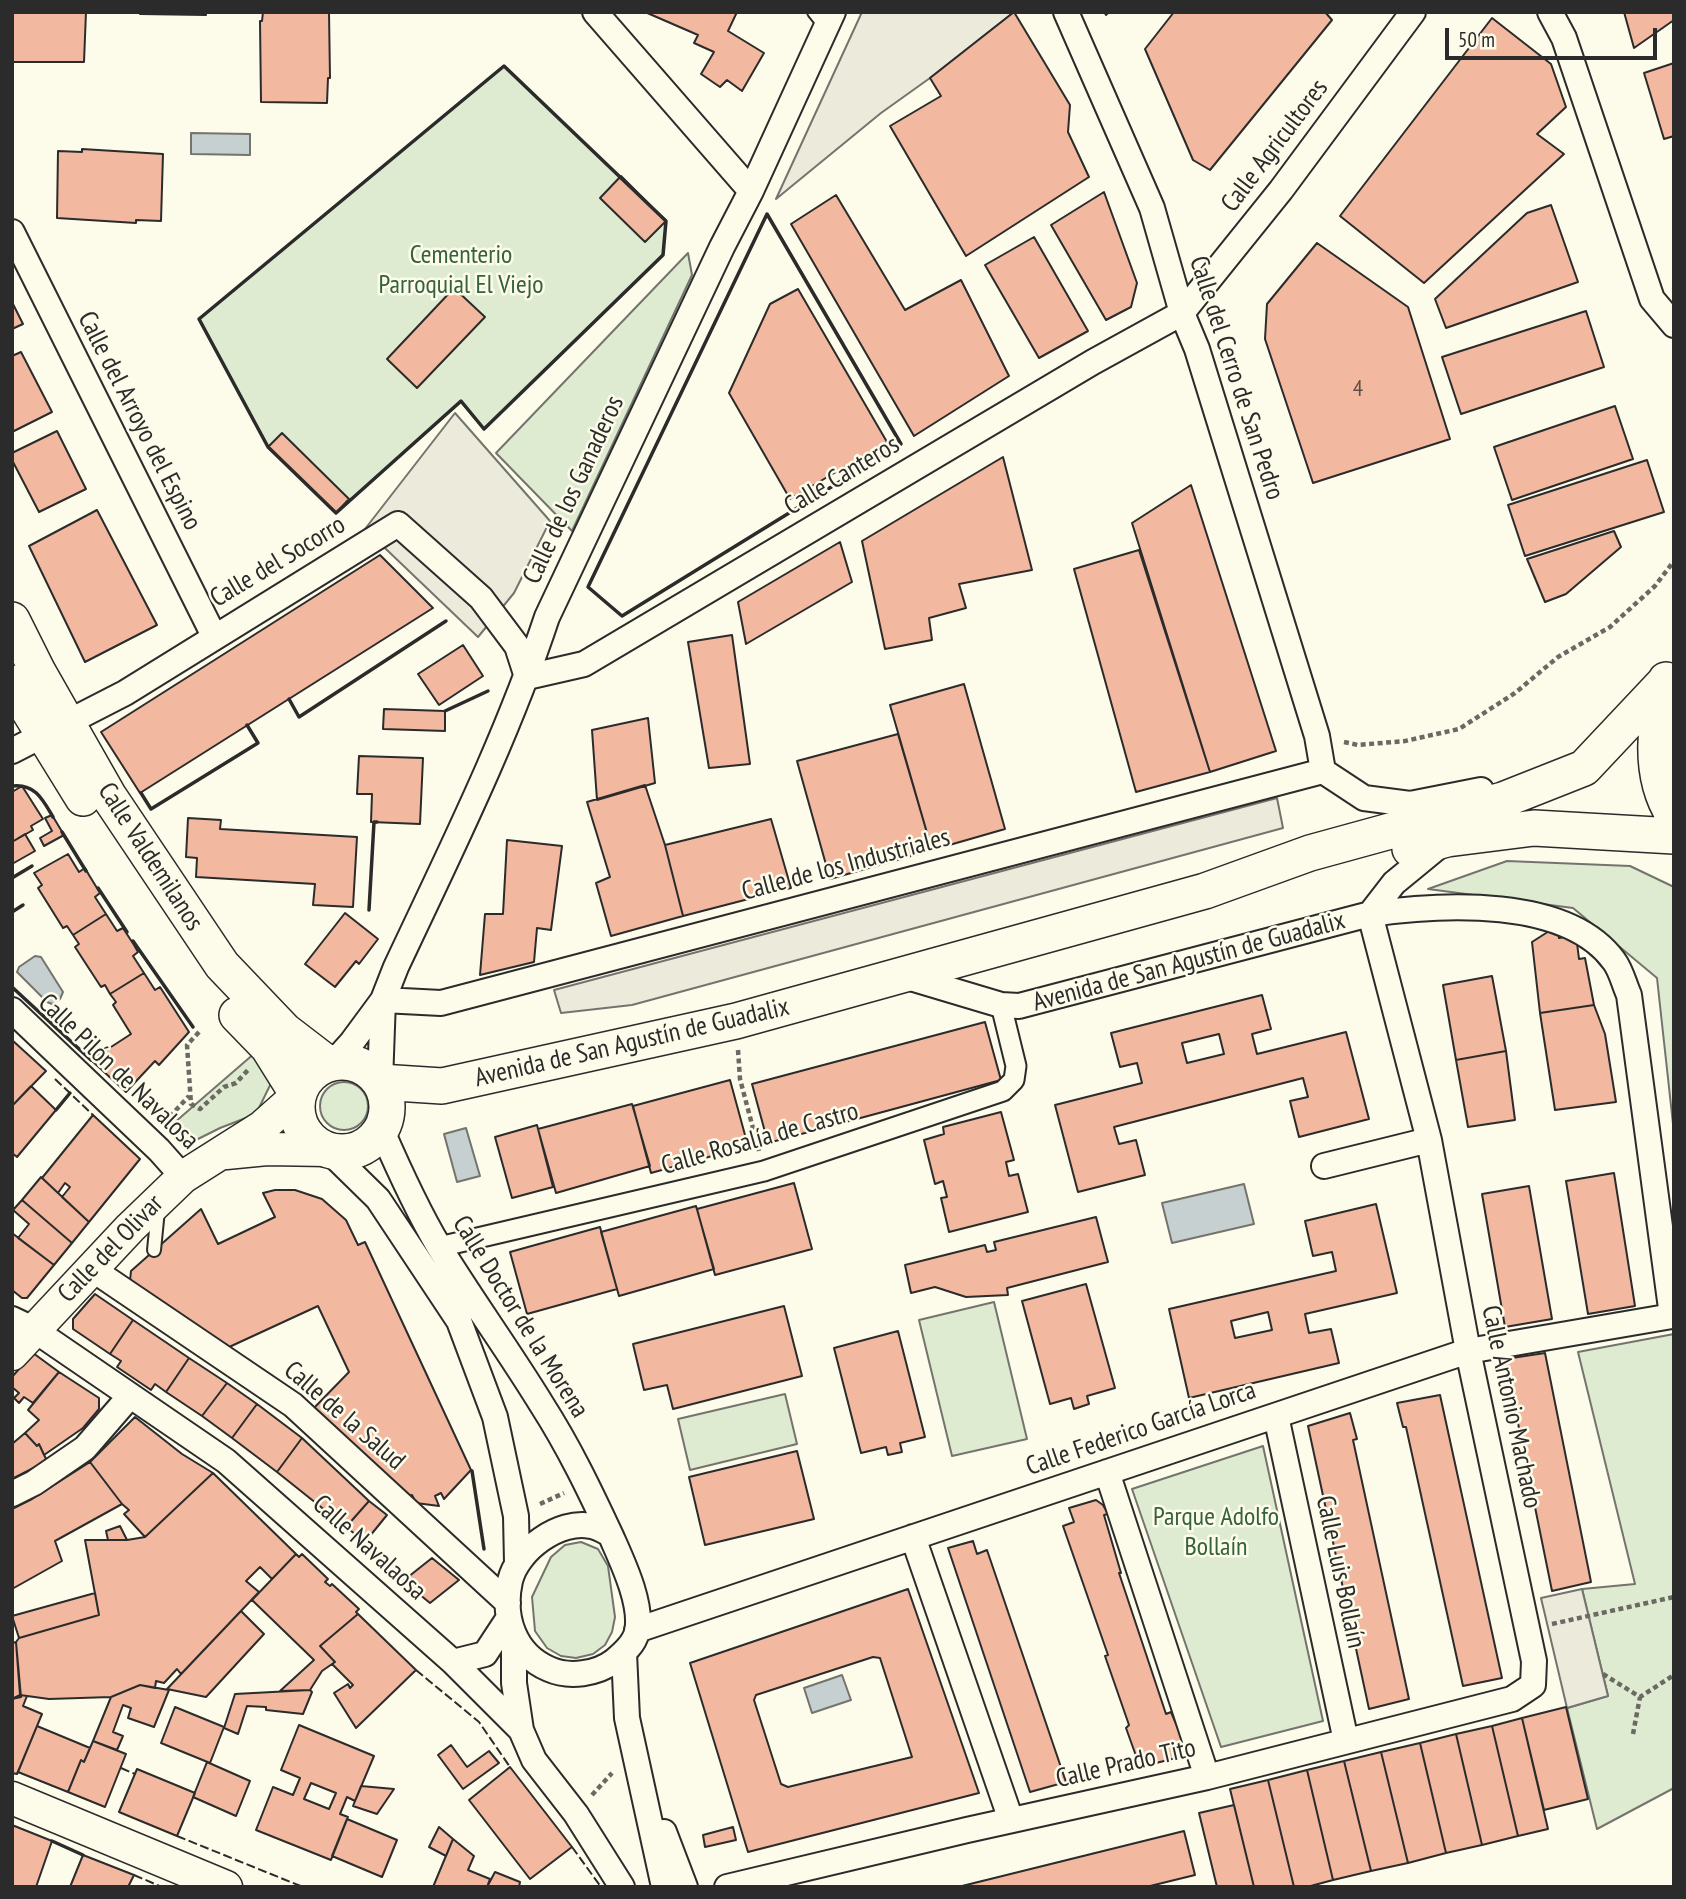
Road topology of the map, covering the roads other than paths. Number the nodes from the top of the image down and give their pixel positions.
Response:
1 (595, 12) edge
2 (1066, 12) edge
3 (1413, 12) edge
4 (1550, 12) edge
5 (825, 17) edge
6 (751, 191) junction
7 (12, 232) edge
8 (1182, 313) junction
9 (1674, 325) edge
10 (12, 620) edge
11 (214, 636) junction
12 (1670, 671) edge
13 (527, 677) junction
14 (12, 683) edge
15 (55, 729) junction
16 (12, 751) edge
17 (1584, 768) junction
18 (1323, 771) junction
19 (1674, 816) edge
20 (1674, 836) edge
21 (1447, 839) junction
22 (1205, 891) junction
23 (1370, 914) junction
24 (904, 976) junction
25 (383, 1000) junction
26 (1001, 1005) junction
27 (12, 1010) edge
28 (331, 1063) junction
29 (380, 1082) junction
30 (442, 1086) junction
31 (298, 1095) junction
32 (382, 1131) junction
33 (1429, 1140) junction
34 (328, 1150) junction
35 (218, 1154) junction
36 (1324, 1166) dead end
37 (183, 1177) junction
38 (159, 1199) junction
39 (439, 1247) junction
40 (154, 1250) dead end
41 (92, 1269) junction
42 (23, 1324) edge
43 (1468, 1351) junction
44 (12, 1354) edge
45 (130, 1396) junction
46 (1276, 1416) junction
47 (1107, 1472) junction
48 (12, 1494) edge
49 (610, 1534) junction
50 (914, 1537) junction
51 (517, 1563) junction
52 (510, 1620) junction
53 (637, 1630) junction
54 (624, 1653) junction
55 (453, 1662) junction
56 (1534, 1685) joint
57 (521, 1730) junction
58 (1346, 1741) junction
59 (636, 1756) junction
60 (1207, 1777) junction
61 (12, 1798) edge
62 (1011, 1820) junction
63 (226, 1887) edge
64 (622, 1887) edge
65 (664, 1887) edge
66 (685, 1887) edge
67 (727, 1887) edge

1 - 6 street
2 - 8 street, Calle del Cerro de San Pedro
3 - 8 street, Calle Agricultores
4 - 9 street
5 - 6 street, Calle de los Ganaderos
6 - 13 street, Calle de los Ganaderos
7 - 11 street, Calle del Arroyo del Espino
8 - 13 street, Calle Canteros
8 - 18 street, Calle del Cerro de San Pedro
10 - 15 main road, Calle Valdemilanos
11 - 13 street, Calle del Socorro
11 - 15 street, Calle del Socorro
12 - 17 main road, Avenida de San Agustín de Guadalix
12 - 19 main road
13 - 25 street, Calle de los Ganaderos
14 - 15 main road, Calle Valdemilanos
15 - 16 street, Calle del Socorro
15 - 28 main road, Calle Valdemilanos
15 - 31 main road, Calle Valdemilanos
17 - 18 street
17 - 22 main road, Avenida de San Agustín de Guadalix
18 - 25 street, Calle de los Industriales
20 - 21 main road, Avenida de San Agustín de Guadalix
21 - 22 main road, Avenida de San Agustín de Guadalix
21 - 23 street, Avenida de San Agustín de Guadalix
22 - 24 main road, Avenida de San Agustín de Guadalix
23 - 26 street, Avenida de San Agustín de Guadalix
23 - 33 street, Calle Antonio Machado
23 - 43 street, Calle Federico García Lorca
24 - 26 street, Avenida de San Agustín de Guadalix
24 - 30 main road, Avenida de San Agustín de Guadalix
25 - 28 street, Calle de los Ganaderos
25 - 29 street, Calle de los Ganaderos
26 - 39 street, Calle Rosalía de Castro
27 - 37 street, Calle Pilón de Navalosa
28 - 29 main road
28 - 31 main road
29 - 30 main road, Avenida de San Agustín de Guadalix
29 - 32 main road
30 - 32 main road, Avenida de San Agustín de Guadalix
31 - 34 main road
31 - 35 street, Calle del Olivar
32 - 34 main road
32 - 39 street, Calle Doctor de la Morena
33 - 36 street
33 - 43 street, Calle Antonio Machado
34 - 35 street, Calle del Olivar
34 - 51 street, Calle Doctor de la Morena
35 - 37 street, Calle del Olivar
37 - 38 street, Calle del Olivar
38 - 40 lane
38 - 41 street, Calle del Olivar
39 - 49 street, Calle Doctor de la Morena
41 - 42 street, Calle del Olivar
41 - 52 street, Calle de la Salud
42 - 44 street, Calle del Olivar
42 - 45 street, Calle Navalaosa
43 - 46 street, Calle Federico García Lorca
43 - 56 street, Calle Antonio Machado
45 - 48 street
45 - 55 street, Calle Navalaosa
46 - 47 street, Calle Federico García Lorca
46 - 58 street, Calle Luis Bollaín
47 - 50 street, Calle Federico García Lorca
47 - 60 street
49 - 51 street
49 - 53 street
50 - 53 street, Calle Federico García Lorca
50 - 62 street
51 - 52 street
52 - 54 street
52 - 55 street
52 - 57 street
53 - 54 street
54 - 59 street
55 - 57 street, Calle Navalaosa
56 - 58 street, Calle Prado Tito
57 - 64 street, Calle Navalaosa
58 - 60 street, Calle Prado Tito
59 - 65 street
59 - 66 street
60 - 62 street, Calle Prado Tito
61 - 63 street
62 - 67 street, Calle Prado Tito

